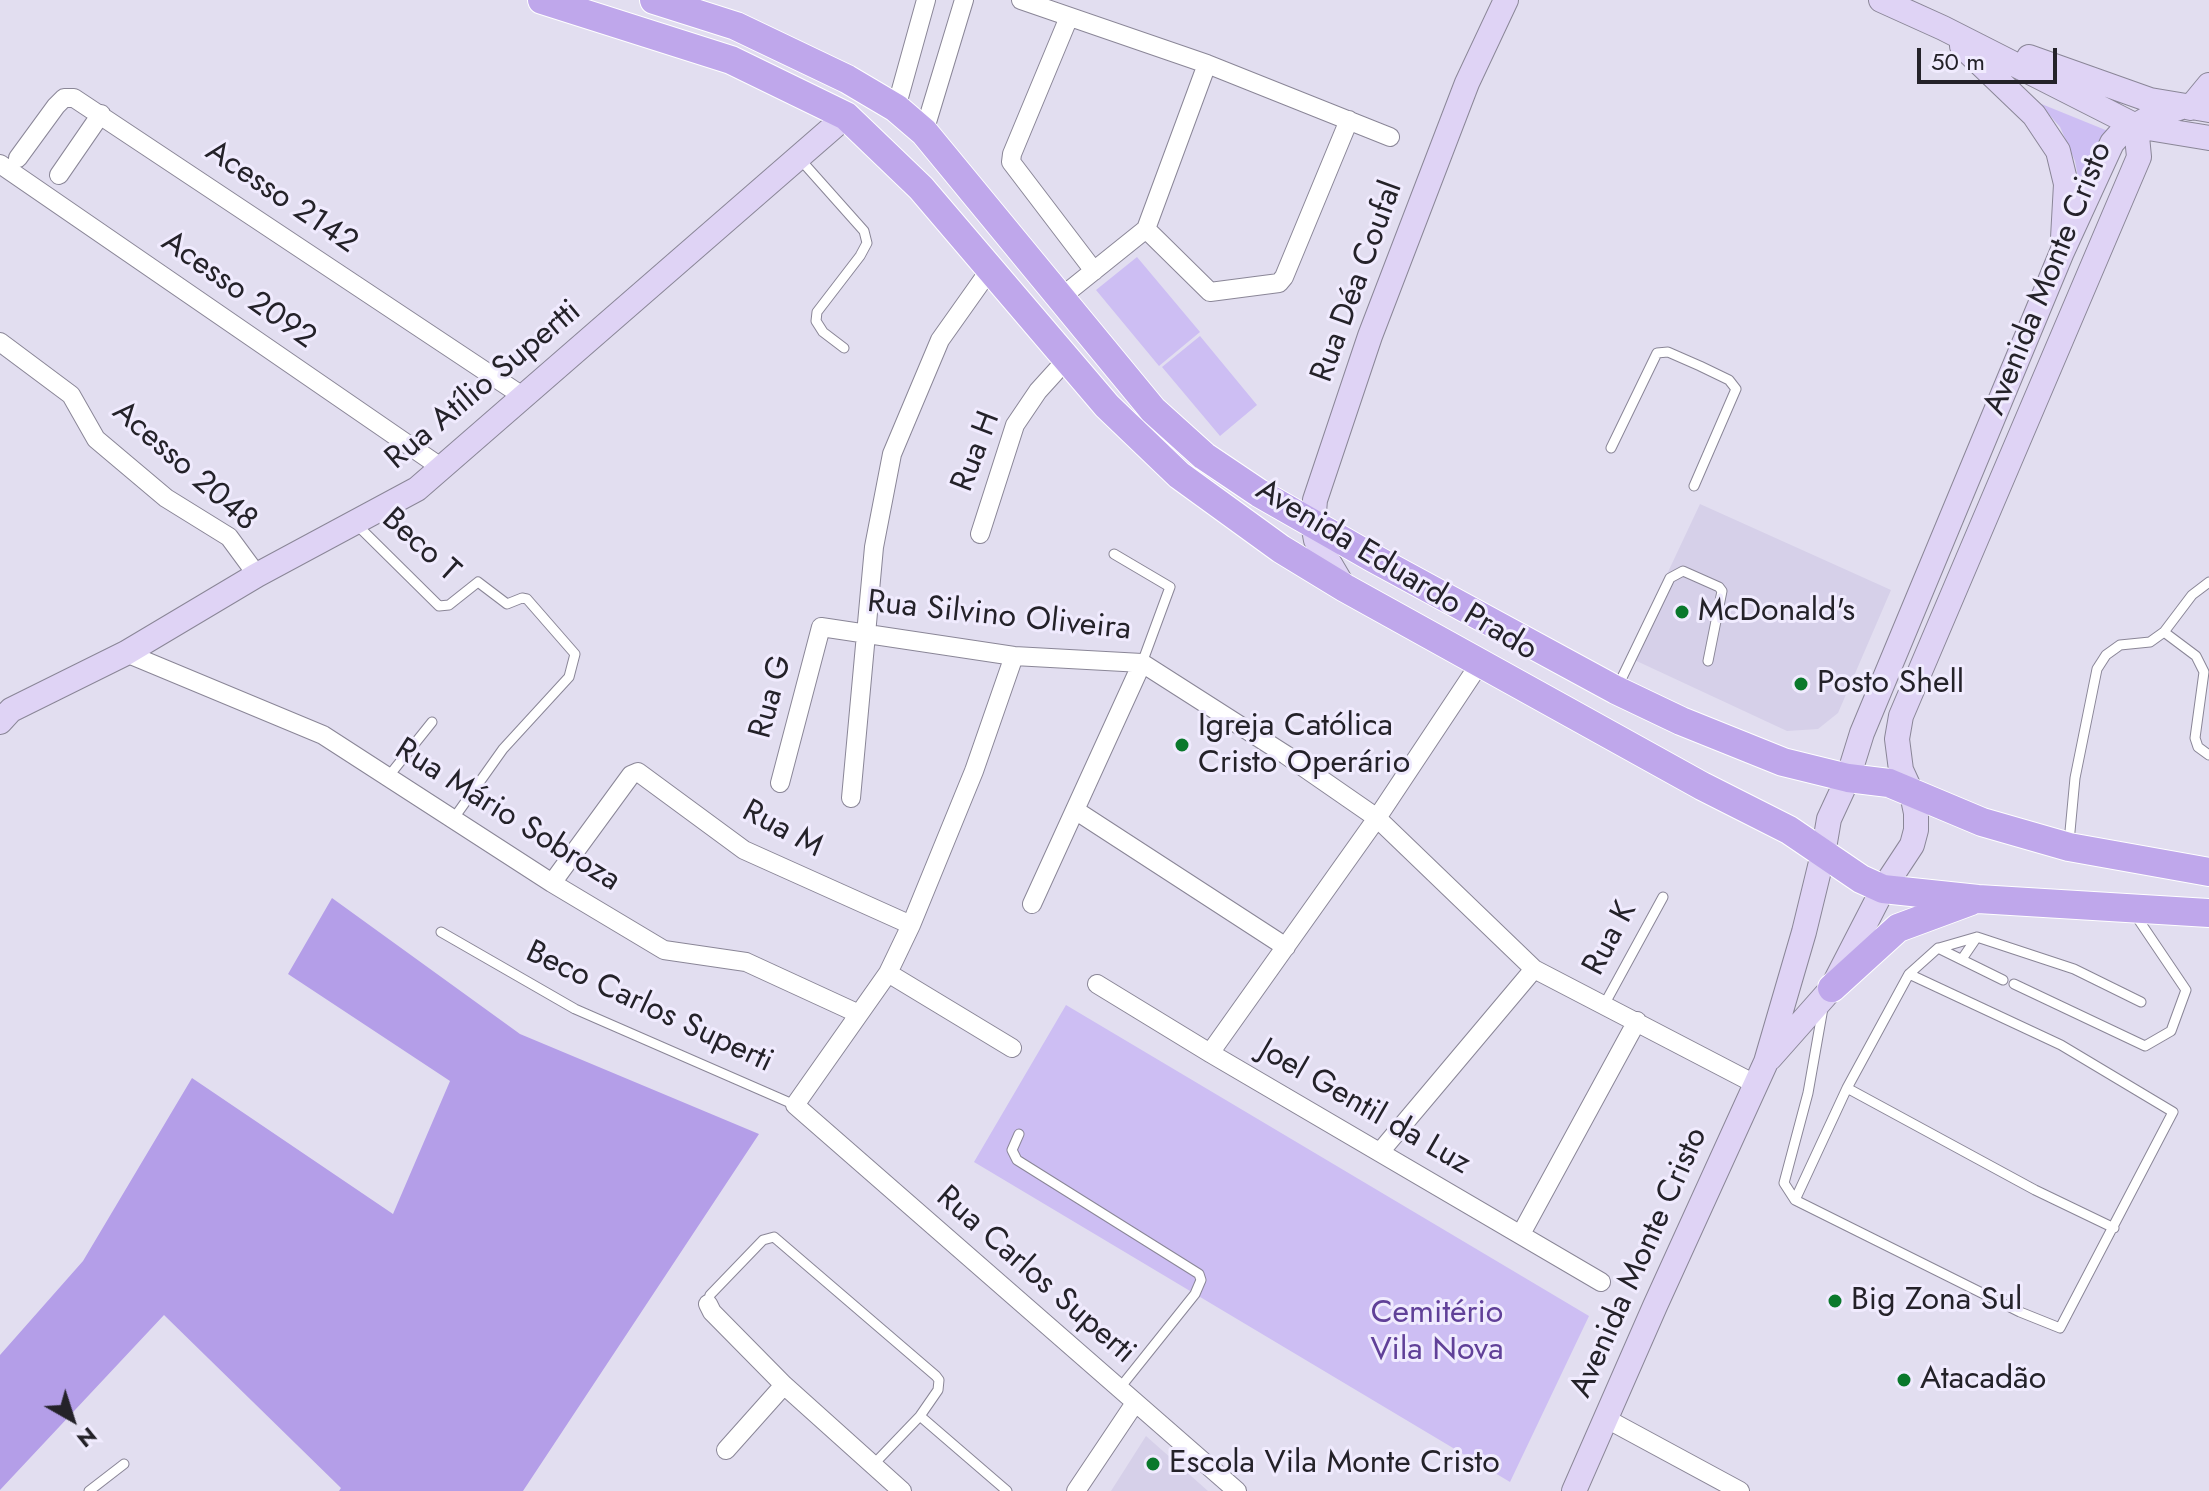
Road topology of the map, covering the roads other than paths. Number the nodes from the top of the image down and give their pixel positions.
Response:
1 (542, 0) edge
2 (654, 0) edge
3 (926, 0) edge
4 (964, 0) edge
5 (1021, 0) edge
6 (1506, 0) edge
7 (1881, 0) edge
8 (1069, 17) junction
9 (1943, 28) junction
10 (2038, 61) junction
11 (1207, 64) junction
12 (2209, 85) edge
13 (896, 108) junction
14 (2194, 108) edge
15 (101, 114) junction
16 (846, 116) junction
17 (1349, 120) junction
18 (2136, 126) junction
19 (924, 132) junction
20 (1390, 137) dead end
21 (2209, 138) edge
22 (18, 158) dead end
23 (799, 158) junction
24 (0, 164) edge
25 (59, 175) dead end
26 (1146, 229) junction
27 (2062, 252) junction
28 (991, 268) junction
29 (1090, 274) junction
30 (1060, 298) junction
31 (0, 342) edge
32 (844, 348) dead end
33 (1067, 359) junction
34 (524, 397) junction
35 (1611, 448) dead end
36 (442, 468) junction
37 (1694, 486) dead end
38 (355, 523) junction
39 (1313, 524) junction
40 (980, 534) dead end
41 (1114, 554) dead end
42 (257, 575) junction
43 (2209, 582) edge
44 (1345, 588) junction
45 (821, 627) joint
46 (2164, 632) junction
47 (866, 633) junction
48 (126, 653) junction
49 (1014, 656) junction
50 (1708, 661) dead end
51 (1142, 663) junction
52 (1480, 663) junction
53 (1616, 690) junction
54 (0, 722) edge
55 (432, 722) dead end
56 (2209, 755) edge
57 (388, 777) junction
58 (1848, 778) junction
59 (780, 783) dead end
60 (1912, 794) junction
61 (851, 798) dead end
62 (1075, 810) junction
63 (454, 818) junction
64 (1377, 818) junction
65 (2069, 847) junction
66 (1823, 854) junction
67 (2209, 872) edge
68 (552, 883) junction
69 (1883, 889) junction
70 (1663, 897) dead end
71 (1978, 899) junction
72 (1032, 904) dead end
73 (2129, 906) junction
74 (2209, 913) edge
75 (911, 925) junction
76 (441, 932) dead end
77 (1977, 937) junction
78 (1286, 947) junction
79 (1938, 948) junction
80 (1962, 959) junction
81 (1534, 969) junction
82 (888, 973) junction
83 (1909, 974) junction
84 (2003, 980) dead end
85 (1097, 984) dead end
86 (2014, 984) dead end
87 (1828, 993) junction
88 (2141, 1002) dead end
89 (1604, 1005) junction
90 (859, 1014) junction
91 (1637, 1021) junction
92 (1012, 1048) dead end
93 (1210, 1053) junction
94 (1766, 1062) junction
95 (1755, 1084) junction
96 (1847, 1088) junction
97 (795, 1105) junction
98 (1019, 1134) dead end
99 (1380, 1152) junction
100 (1795, 1200) junction
101 (2114, 1228) junction
102 (1521, 1234) junction
103 (1601, 1282) dead end
104 (708, 1304) joint
105 (784, 1385) junction
106 (1119, 1389) junction
107 (1135, 1403) junction
108 (920, 1416) junction
109 (1605, 1418) junction
110 (726, 1450) dead end
111 (124, 1464) dead end
112 (873, 1465) junction
113 (895, 1489) edge
114 (89, 1491) edge
115 (1007, 1491) edge
116 (1076, 1491) edge
117 (1237, 1491) edge
118 (1574, 1491) edge
119 (1740, 1491) edge

1 - 16 main road, Avenida Eduardo Prado
2 - 13 main road, Avenida Eduardo Prado
3 - 13 street
4 - 19 street
5 - 8 street
6 - 39 main road, Rua Déa Coufal
7 - 9 main road
8 - 11 street
8 - 29 street
9 - 10 main road
9 - 18 main road
9 - 27 main road
10 - 14 main road
10 - 18 main road
11 - 17 street
11 - 26 street
12 - 14 main road
13 - 19 main road, Avenida Eduardo Prado
14 - 18 main road
15 - 22 street, Acesso 2142
15 - 25 street
15 - 34 street, Acesso 2142
16 - 23 main road, Rua Atílio Supertti
16 - 28 main road, Avenida Eduardo Prado
17 - 20 street
17 - 26 street
18 - 21 main road
18 - 27 main road, Avenida Monte Cristo
18 - 60 main road, Avenida Monte Cristo
19 - 30 main road, Avenida Eduardo Prado
23 - 32 lane
23 - 34 main road, Rua Atílio Supertti
24 - 36 street, Acesso 2092
26 - 29 street
27 - 58 main road, Avenida Monte Cristo
28 - 33 main road, Avenida Eduardo Prado
28 - 47 street
29 - 30 street
30 - 39 main road, Avenida Eduardo Prado
31 - 42 street, Acesso 2048
33 - 40 street, Rua H
33 - 44 main road, Avenida Eduardo Prado
34 - 36 main road, Rua Atílio Supertti
35 - 37 lane
36 - 38 main road, Rua Atílio Supertti
38 - 42 main road, Rua Atílio Supertti
38 - 63 lane, Beco T
39 - 44 main road
39 - 53 main road, Avenida Eduardo Prado
41 - 51 lane
42 - 48 main road, Rua Atílio Supertti
43 - 46 lane
44 - 52 main road, Avenida Eduardo Prado
45 - 47 street, Rua Silvino Oliveira
45 - 59 street, Rua G
46 - 56 lane
46 - 65 lane
47 - 49 street, Rua Silvino Oliveira
47 - 61 street
48 - 54 main road, Rua Atílio Supertti
48 - 57 street, Rua Mário Sobroza
49 - 51 street, Rua Silvino Oliveira
49 - 75 street
50 - 53 lane
51 - 62 street
51 - 64 street, Rua Silvino Oliveira
52 - 64 street
52 - 66 main road, Avenida Eduardo Prado
53 - 58 main road, Avenida Eduardo Prado
55 - 57 lane
57 - 63 street, Rua Mário Sobroza
58 - 60 main road, Avenida Eduardo Prado
58 - 66 main road, Avenida Monte Cristo
60 - 65 main road, Avenida Eduardo Prado
60 - 69 main road, Avenida Monte Cristo
62 - 72 street
62 - 78 street
63 - 68 street, Rua Mário Sobroza
64 - 78 street
64 - 81 street, Rua Silvino Oliveira
65 - 67 main road, Avenida Eduardo Prado
66 - 69 main road, Avenida Eduardo Prado
66 - 94 main road, Avenida Monte Cristo
68 - 75 street, Rua M
68 - 90 street, Rua Mário Sobroza
69 - 71 main road, Avenida Eduardo Prado
69 - 87 main road, Avenida Monte Cristo
70 - 89 lane, Rua K
71 - 73 main road, Avenida Eduardo Prado
71 - 87 main road
73 - 74 main road, Avenida Eduardo Prado
73 - 86 lane
75 - 82 street
76 - 97 lane, Beco Carlos Superti
77 - 79 lane
77 - 80 lane
77 - 88 lane
78 - 93 street
79 - 80 lane
79 - 83 lane
80 - 84 lane
81 - 89 street, Rua Silvino Oliveira
81 - 99 street
82 - 90 street
82 - 92 street
83 - 96 lane
83 - 101 lane
85 - 93 street, Joel Gentil da Luz
87 - 94 main road, Avenida Monte Cristo
87 - 100 lane
89 - 91 street, Rua Silvino Oliveira
90 - 97 street
91 - 95 street, Rua Silvino Oliveira
91 - 102 street
93 - 99 street, Joel Gentil da Luz
94 - 95 main road, Avenida Monte Cristo
95 - 109 main road, Avenida Monte Cristo
96 - 100 lane
96 - 101 lane
97 - 106 street, Rua Carlos Superti
98 - 106 lane
99 - 102 street, Joel Gentil da Luz
100 - 101 lane
102 - 103 street, Joel Gentil da Luz
104 - 105 street
104 - 108 lane
105 - 110 street
105 - 112 street
106 - 107 street, Rua Carlos Superti
107 - 116 street
107 - 117 street, Rua Carlos Superti
108 - 112 lane
108 - 115 lane
109 - 118 main road, Avenida Monte Cristo
109 - 119 street
111 - 114 lane
112 - 113 street

